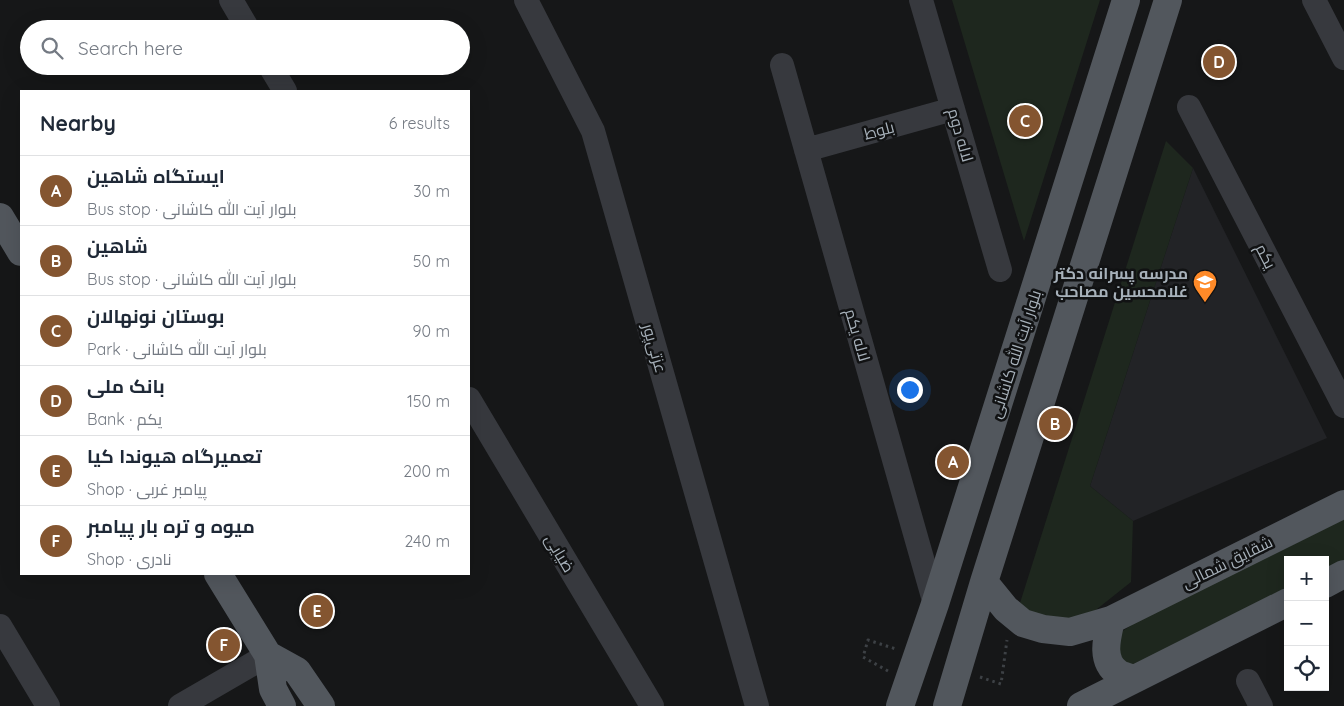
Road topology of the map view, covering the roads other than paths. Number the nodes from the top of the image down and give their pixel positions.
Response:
1 (231, 0) edge
2 (526, 0) edge
3 (921, 0) edge
4 (1126, 0) edge
5 (1168, 0) edge
6 (1314, 0) edge
7 (243, 20) edge
8 (1344, 58) edge
9 (782, 66) dead end
10 (275, 75) edge
11 (284, 90) edge
12 (1189, 107) dead end
13 (954, 110) junction
14 (806, 150) junction
15 (0, 217) edge
16 (20, 250) edge
17 (1000, 270) dead end
18 (470, 401) edge
19 (1344, 406) edge
20 (1344, 504) edge
21 (1344, 574) edge
22 (219, 575) edge
23 (984, 582) junction
24 (1329, 582) edge
25 (935, 604) junction
26 (1284, 604) edge
27 (1111, 620) junction
28 (0, 626) edge
29 (268, 655) junction
30 (1133, 679) junction
31 (1248, 681) dead end
32 (48, 706) edge
33 (180, 706) edge
34 (282, 706) edge
35 (321, 706) edge
36 (652, 706) edge
37 (757, 706) edge
38 (900, 706) edge
39 (947, 706) edge
40 (1081, 706) edge
41 (1261, 706) edge

1 - 7 street
2 - 37 street, عزتی‌پور
3 - 13 street, لاله دوم
4 - 25 main road, بلوار آیت الله کاشانی
5 - 23 main road
6 - 8 street
9 - 14 street, لاله یکم
10 - 11 street
12 - 19 street, یکم
13 - 14 street, بلوط
13 - 17 street, لاله دوم
14 - 25 street, لاله یکم
15 - 16 main road
18 - 36 street, ضیایی
20 - 27 main road, شقایق شمالی
21 - 24 main road
22 - 29 main road
23 - 27 main road, شقایق شمالی
23 - 39 main road
25 - 38 main road, بلوار آیت الله کاشانی
26 - 30 main road
27 - 30 main road
28 - 32 street
29 - 33 street
29 - 34 main road
29 - 35 main road
30 - 40 main road
31 - 41 street

